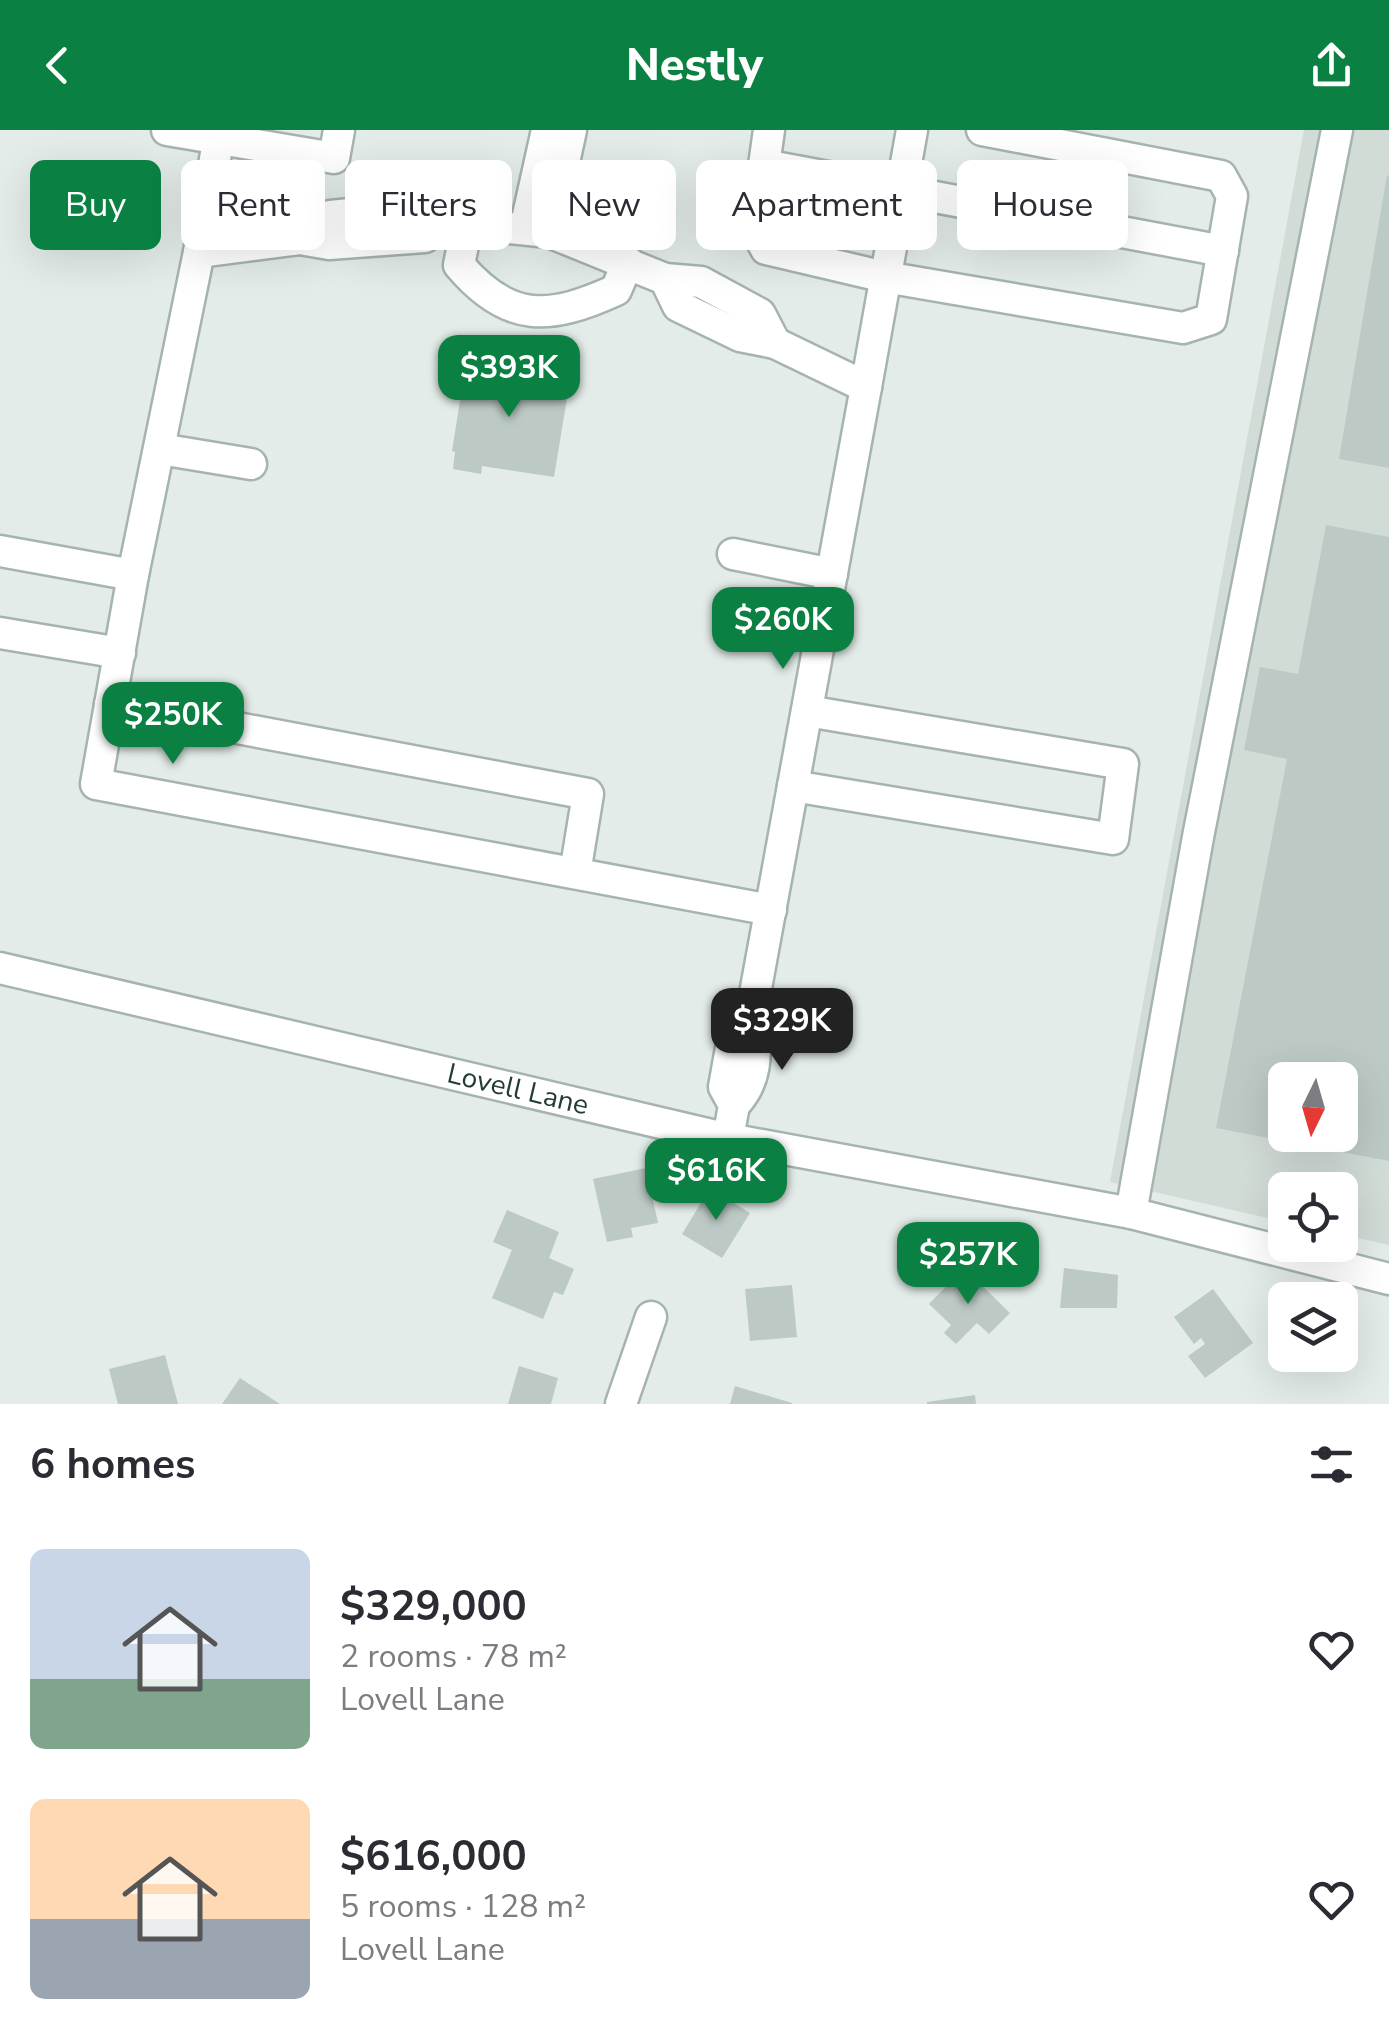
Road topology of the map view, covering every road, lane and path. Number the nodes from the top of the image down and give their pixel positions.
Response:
1 (167, 130) edge
2 (339, 130) edge
3 (546, 130) edge
4 (572, 130) edge
5 (769, 130) edge
6 (912, 130) edge
7 (982, 130) edge
8 (1337, 130) edge
9 (219, 134) edge
10 (543, 160) edge
11 (562, 160) edge
12 (765, 160) edge
13 (906, 160) edge
14 (937, 197) edge
15 (345, 239) edge
16 (457, 250) edge
17 (594, 250) edge
18 (770, 250) edge
19 (890, 250) edge
20 (1223, 251) junction
21 (198, 252) junction
22 (628, 262) junction
23 (885, 277) junction
24 (665, 279) junction
25 (718, 291) junction
26 (706, 320) junction
27 (776, 343) junction
28 (866, 388) junction
29 (160, 449) junction
30 (251, 464) dead end
31 (0, 551) edge
32 (733, 554) dead end
33 (832, 574) junction
34 (133, 576) junction
35 (0, 634) edge
36 (120, 653) junction
37 (110, 704) junction
38 (807, 711) junction
39 (793, 786) junction
40 (574, 873) junction
41 (771, 910) junction
42 (0, 968) edge
43 (729, 1139) junction
44 (1131, 1213) junction
45 (1389, 1279) edge
46 (651, 1317) dead end
47 (622, 1404) edge

1 - 9 street
2 - 9 street
3 - 10 street
4 - 11 street
5 - 12 street
6 - 13 street
7 - 20 street
8 - 44 street
9 - 21 street
14 - 20 street
15 - 21 street
16 - 22 street
17 - 22 street
18 - 23 street
19 - 23 street
20 - 23 street
21 - 29 street
22 - 24 street
23 - 28 street
24 - 25 street
24 - 26 street
25 - 26 street
25 - 27 street
26 - 27 street
27 - 28 street
28 - 33 street
29 - 30 street
29 - 34 street
31 - 34 street
32 - 33 street
33 - 38 street
34 - 36 street
35 - 36 street
36 - 37 street
37 - 40 street
37 - 40 street
38 - 39 street
38 - 39 street
39 - 41 street
40 - 41 street
41 - 43 street
42 - 43 street, Lovell Lane
43 - 44 street, Lovell Lane
44 - 45 street, Lovell Lane
46 - 47 street

